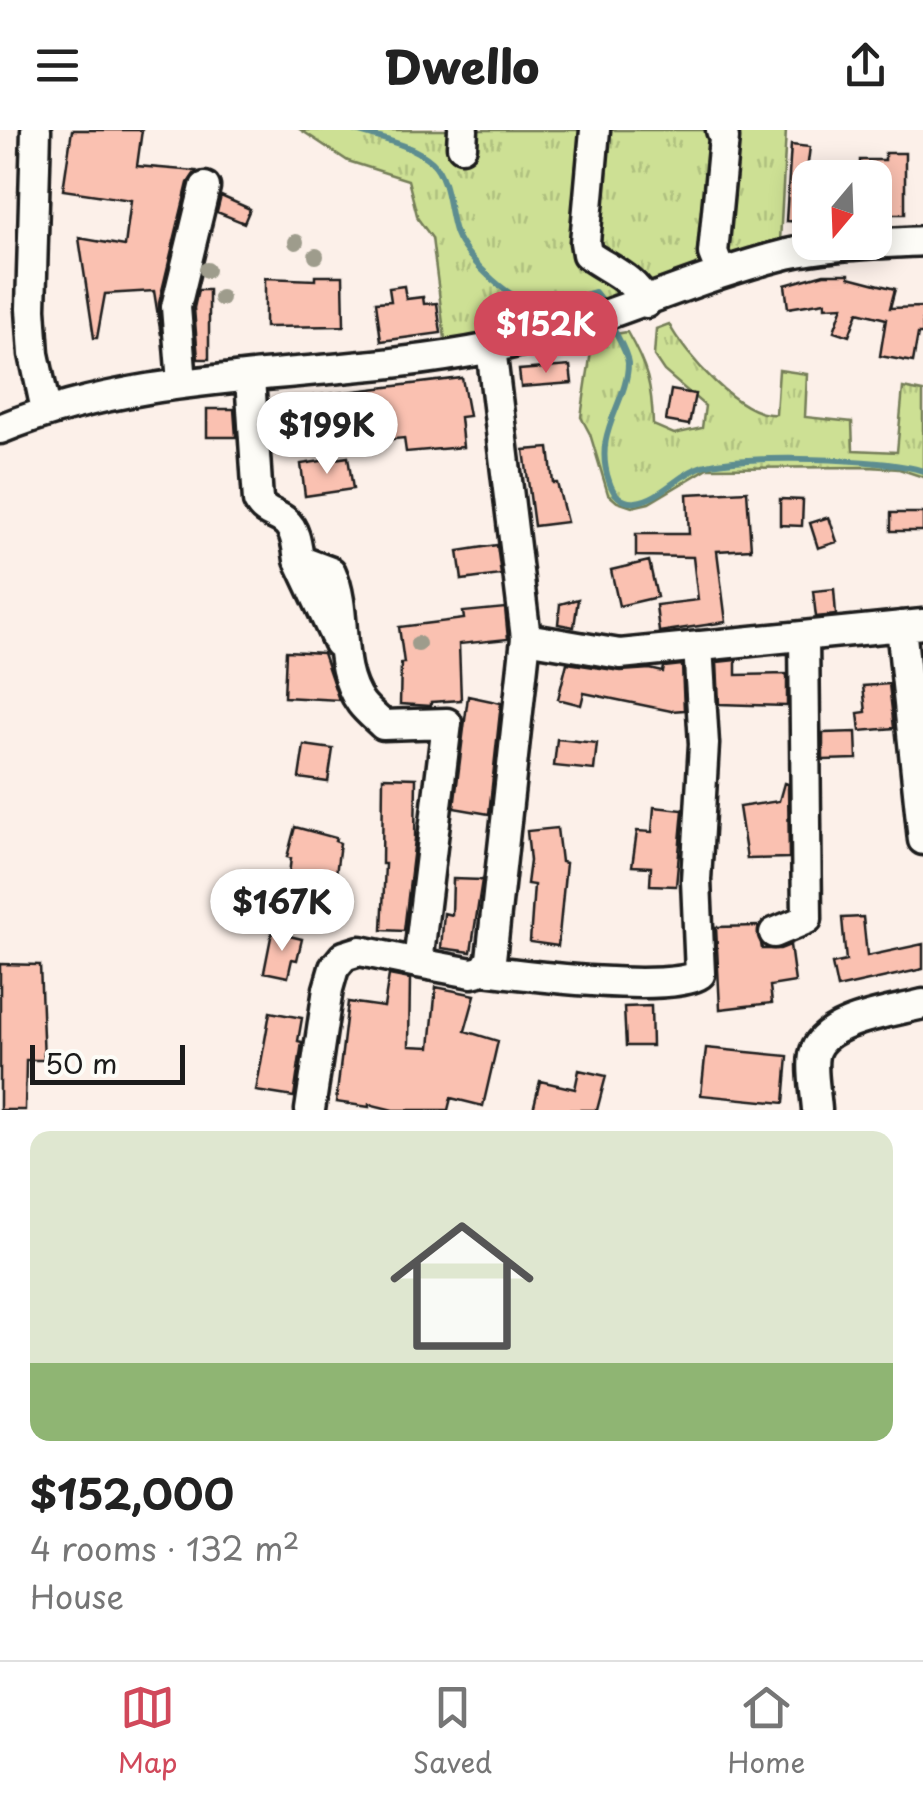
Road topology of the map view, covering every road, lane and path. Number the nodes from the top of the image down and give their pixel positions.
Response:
1 (36, 130) edge
2 (594, 130) edge
3 (721, 130) edge
4 (205, 187) dead end
5 (923, 241) edge
6 (721, 272) junction
7 (646, 303) junction
8 (491, 348) junction
9 (250, 378) junction
10 (182, 383) junction
11 (46, 410) junction
12 (0, 429) edge
13 (912, 625) edge
14 (804, 636) junction
15 (526, 638) junction
16 (698, 646) junction
17 (923, 840) edge
18 (774, 933) dead end
19 (418, 963) junction
20 (484, 970) junction
21 (923, 1004) edge
22 (318, 1109) edge
23 (817, 1110) edge

1 - 11 street
2 - 7 street
3 - 6 street
4 - 10 street
5 - 6 street
6 - 7 street
7 - 8 street
8 - 9 street
8 - 15 street
9 - 10 street
9 - 19 street
10 - 11 street
11 - 12 street
13 - 14 street
13 - 17 street
14 - 16 street
14 - 18 street
15 - 16 street
15 - 20 street
16 - 20 street
19 - 20 street
19 - 22 street
21 - 23 street

